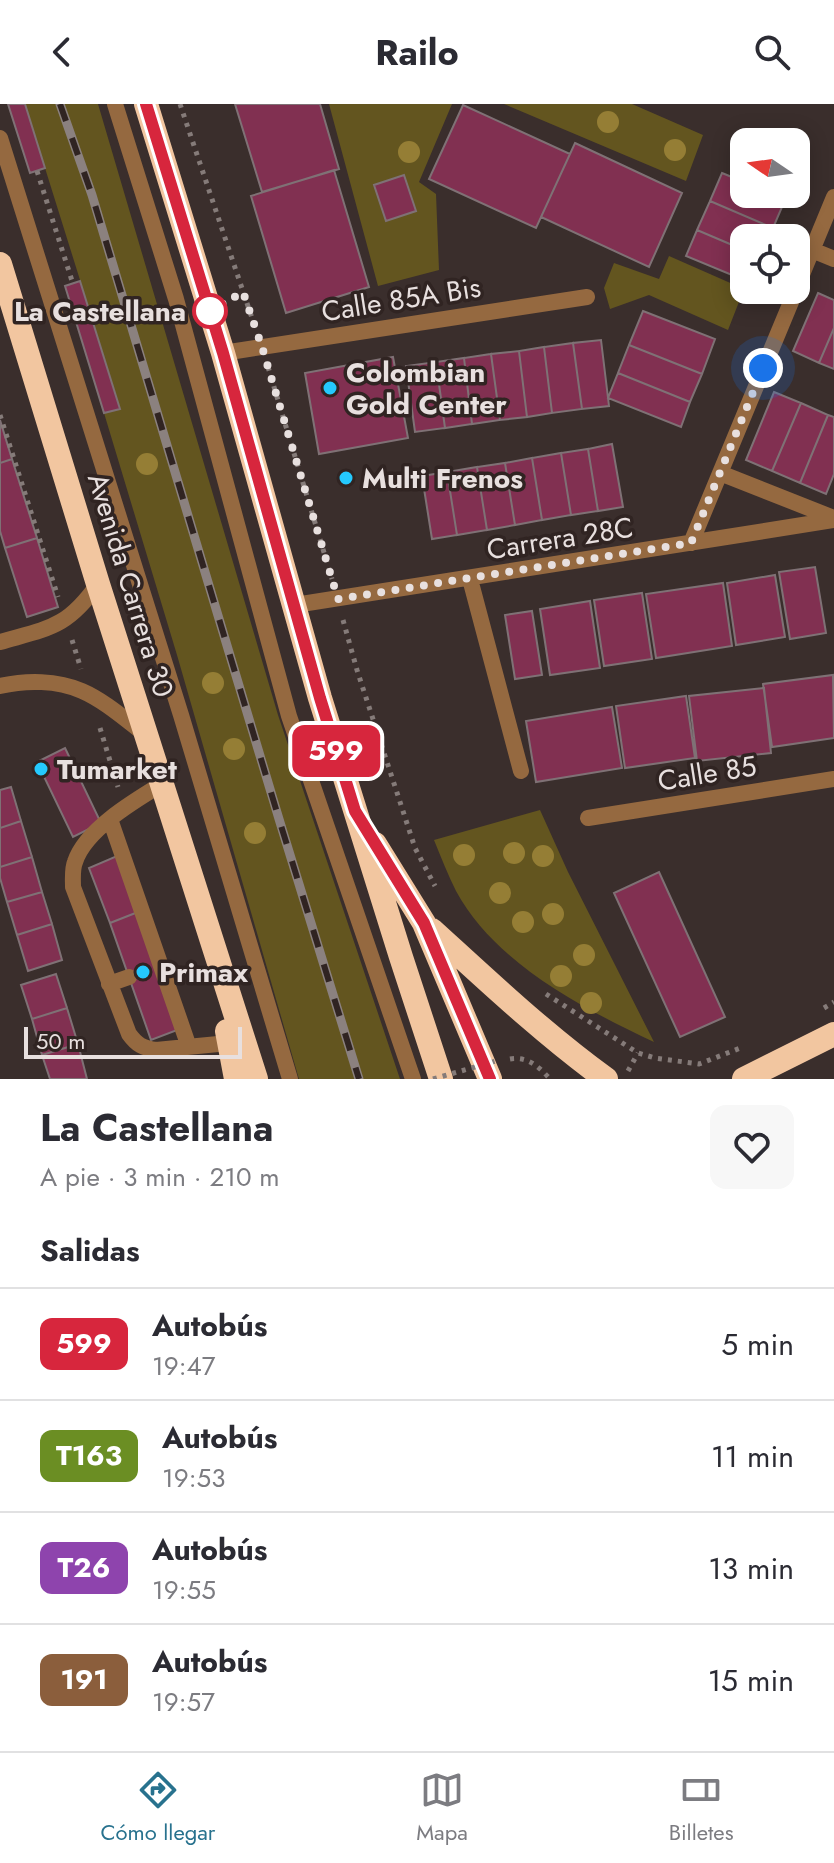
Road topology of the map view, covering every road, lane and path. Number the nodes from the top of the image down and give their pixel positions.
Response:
1 (115, 104) edge
2 (146, 104) edge
3 (180, 104) edge
4 (0, 138) edge
5 (37, 171) dead end
6 (834, 197) edge
7 (812, 250) junction
8 (810, 255) edge
9 (834, 259) edge
10 (0, 264) edge
11 (73, 284) dead end
12 (587, 297) dead end
13 (790, 304) edge
14 (262, 347) junction
15 (223, 353) junction
16 (0, 415) edge
17 (720, 473) junction
18 (834, 519) edge
19 (691, 543) junction
20 (470, 579) junction
21 (98, 584) junction
22 (338, 599) junction
23 (295, 605) junction
24 (65, 620) junction
25 (0, 642) edge
26 (0, 686) edge
27 (89, 695) junction
28 (146, 735) junction
29 (521, 771) dead end
30 (834, 779) edge
31 (162, 784) junction
32 (124, 807) junction
33 (355, 811) junction
34 (588, 818) dead end
35 (110, 819) junction
36 (437, 889) dead end
37 (424, 923) junction
38 (129, 977) dead end
39 (109, 984) junction
40 (538, 989) dead end
41 (834, 1002) edge
42 (822, 1009) dead end
43 (834, 1034) edge
44 (237, 1043) junction
45 (749, 1045) dead end
46 (189, 1047) junction
47 (236, 1079) edge
48 (256, 1079) edge
49 (290, 1079) edge
50 (413, 1079) edge
51 (433, 1079) edge
52 (441, 1079) edge
53 (490, 1079) edge
54 (550, 1079) edge
55 (606, 1079) edge
56 (744, 1079) edge

1 - 50 street
2 - 15 highway
3 - 14 path
4 - 49 street
5 - 11 path
6 - 7 street
7 - 8 street
7 - 9 street
10 - 21 highway, Avenida Carrera 30
12 - 14 street, Calle 85A Bis
13 - 17 street
14 - 15 street, Calle 85A Bis
14 - 22 path
15 - 23 highway
16 - 24 path
17 - 18 street, Carrera 28C
17 - 19 street
18 - 19 street, Carrera 28C
19 - 20 street, Carrera 28C
20 - 22 street, Carrera 28C
20 - 29 street
21 - 24 street
21 - 28 highway, Avenida Carrera 30
22 - 23 street, Carrera 28C
22 - 36 path
23 - 33 highway
24 - 25 street
24 - 27 path
26 - 27 street
27 - 28 street
27 - 32 path
28 - 31 highway, Avenida Carrera 30
30 - 34 street, Calle 85
31 - 32 street
31 - 44 highway, Avenida Carrera 30
32 - 35 street
33 - 37 highway
33 - 52 highway
35 - 39 street
35 - 46 street
37 - 53 highway
37 - 55 highway
38 - 39 street
39 - 46 street
40 - 45 path
41 - 42 path
43 - 56 highway
44 - 46 street
44 - 47 highway, Avenida Carrera 30
44 - 48 highway, Avenida Carrera 30
51 - 54 path, bridge

